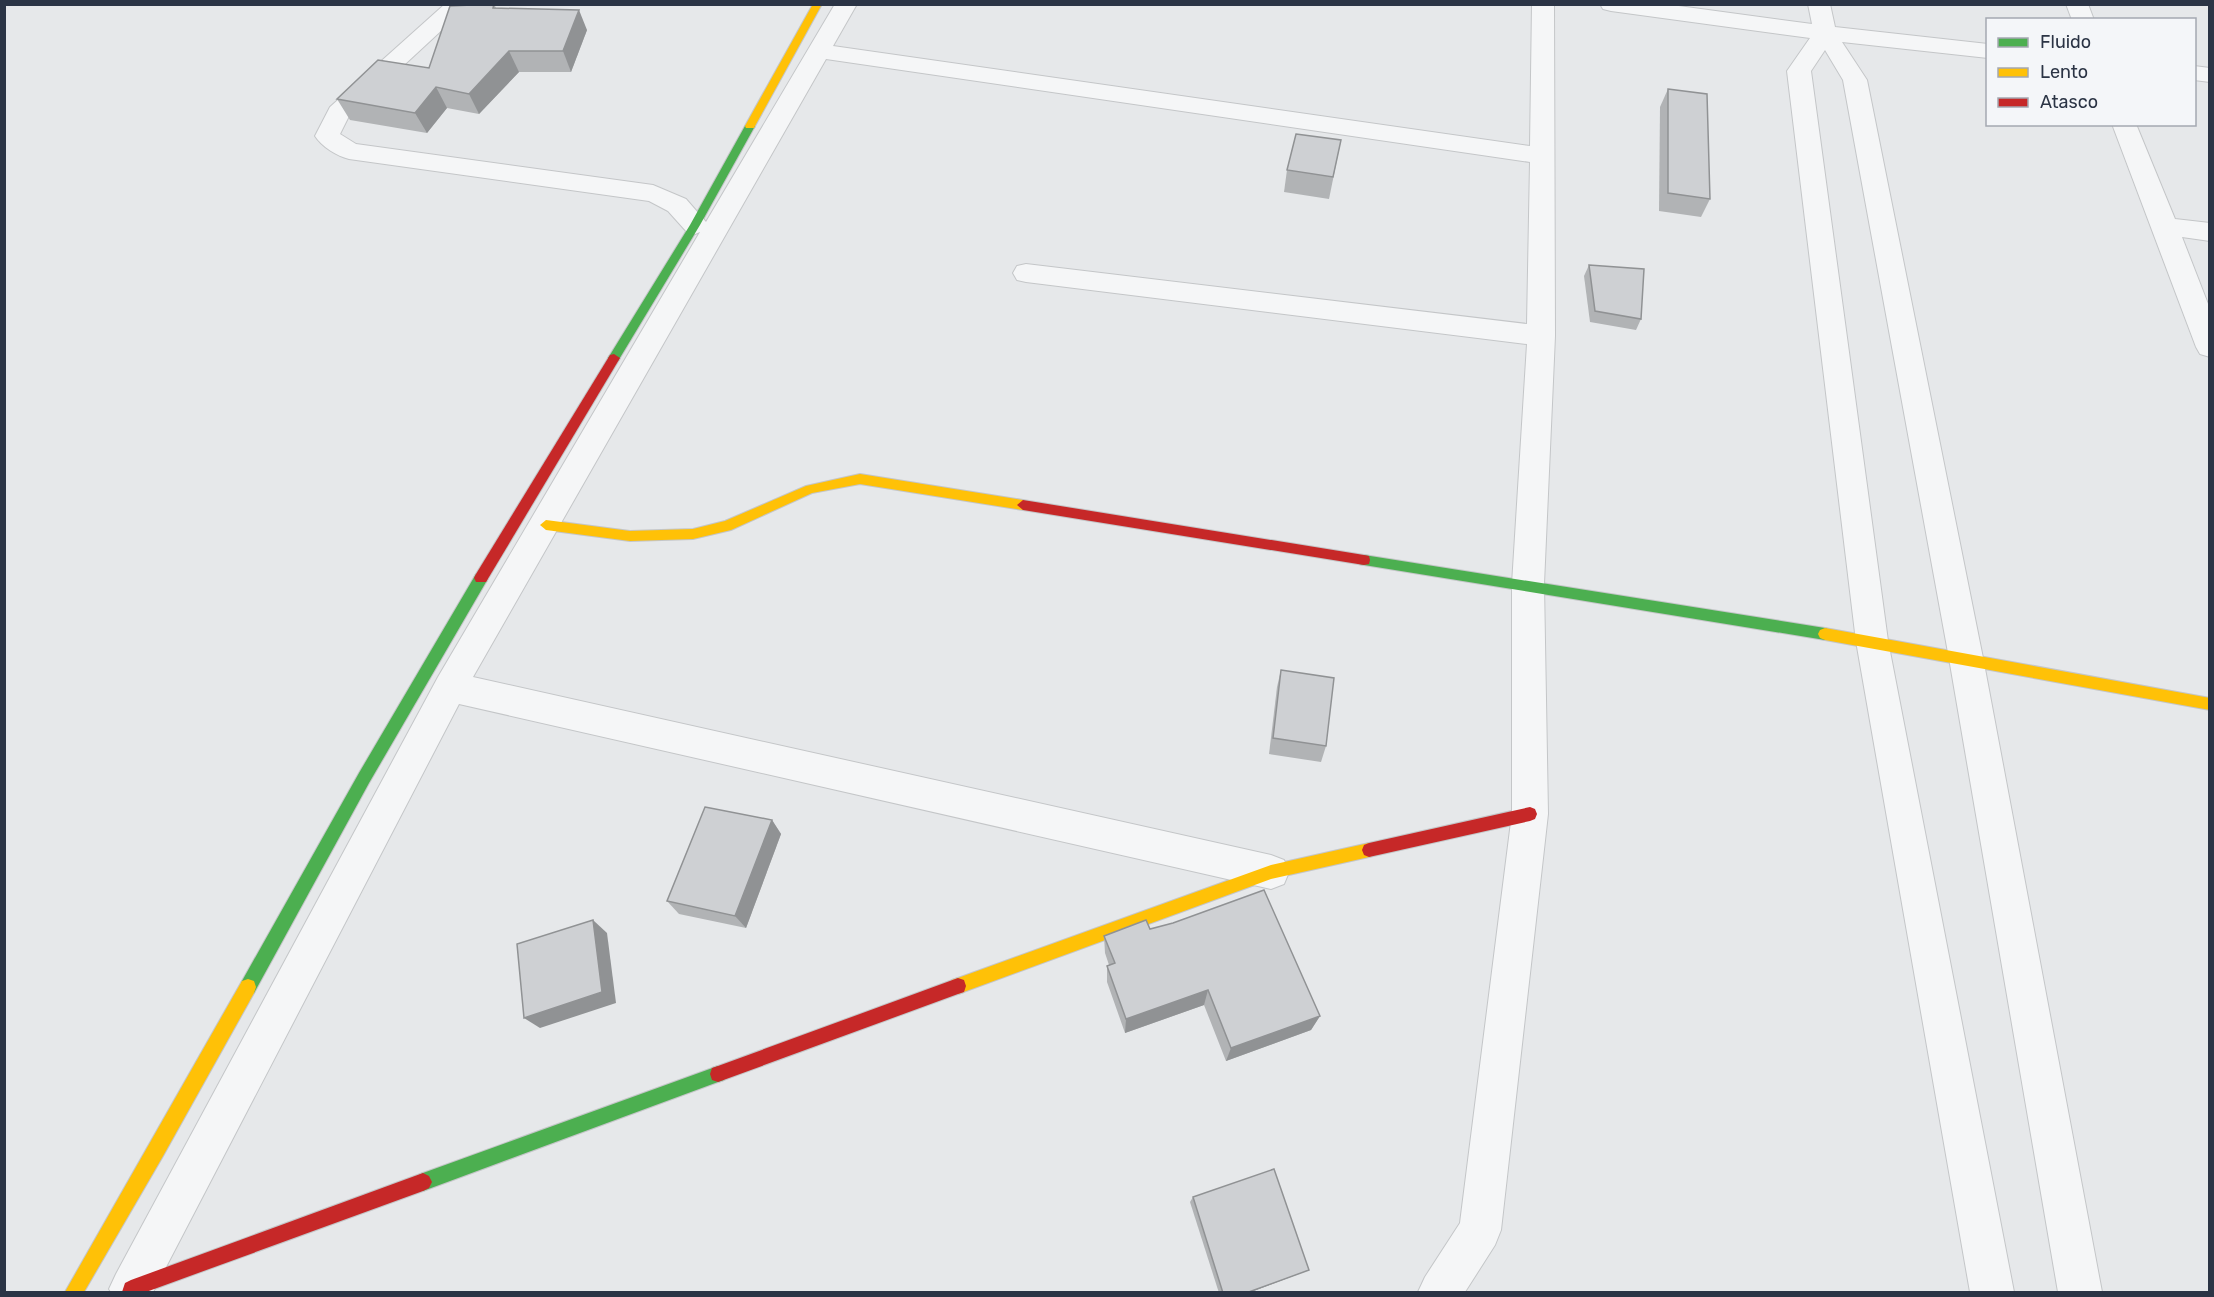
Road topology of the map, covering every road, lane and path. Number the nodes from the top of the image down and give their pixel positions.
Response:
1 (459, 4) edge
2 (819, 4) edge
3 (846, 4) edge
4 (1543, 4) edge
5 (1611, 4) edge
6 (1822, 19) edge
7 (821, 51) junction
8 (1986, 51) edge
9 (2125, 126) edge
10 (1541, 156) junction
11 (695, 225) junction
12 (2165, 226) junction
13 (2210, 232) edge
14 (1026, 273) dead end
15 (1541, 336) junction
16 (2210, 347) edge
17 (546, 525) junction
18 (1528, 584) junction
19 (1872, 641) junction
20 (1965, 658) junction
21 (450, 687) junction
22 (2210, 704) edge
23 (1530, 814) junction
24 (1271, 872) junction
25 (131, 1291) edge
26 (74, 1293) edge
27 (1440, 1293) edge
28 (1992, 1293) edge
29 (2080, 1293) edge

1 - 11 street
2 - 11 street
3 - 7 street
4 - 10 street
5 - 6 street
6 - 8 street
6 - 19 street
6 - 20 street
7 - 10 street
7 - 17 street
9 - 12 street
10 - 15 street
11 - 26 street
12 - 13 street
12 - 16 street
14 - 15 street
15 - 18 street
17 - 18 street
17 - 21 street
18 - 19 street
18 - 23 street
19 - 20 street
19 - 28 street
20 - 22 street
20 - 29 street
21 - 24 street
21 - 25 street
23 - 24 street
23 - 27 street
24 - 25 street

